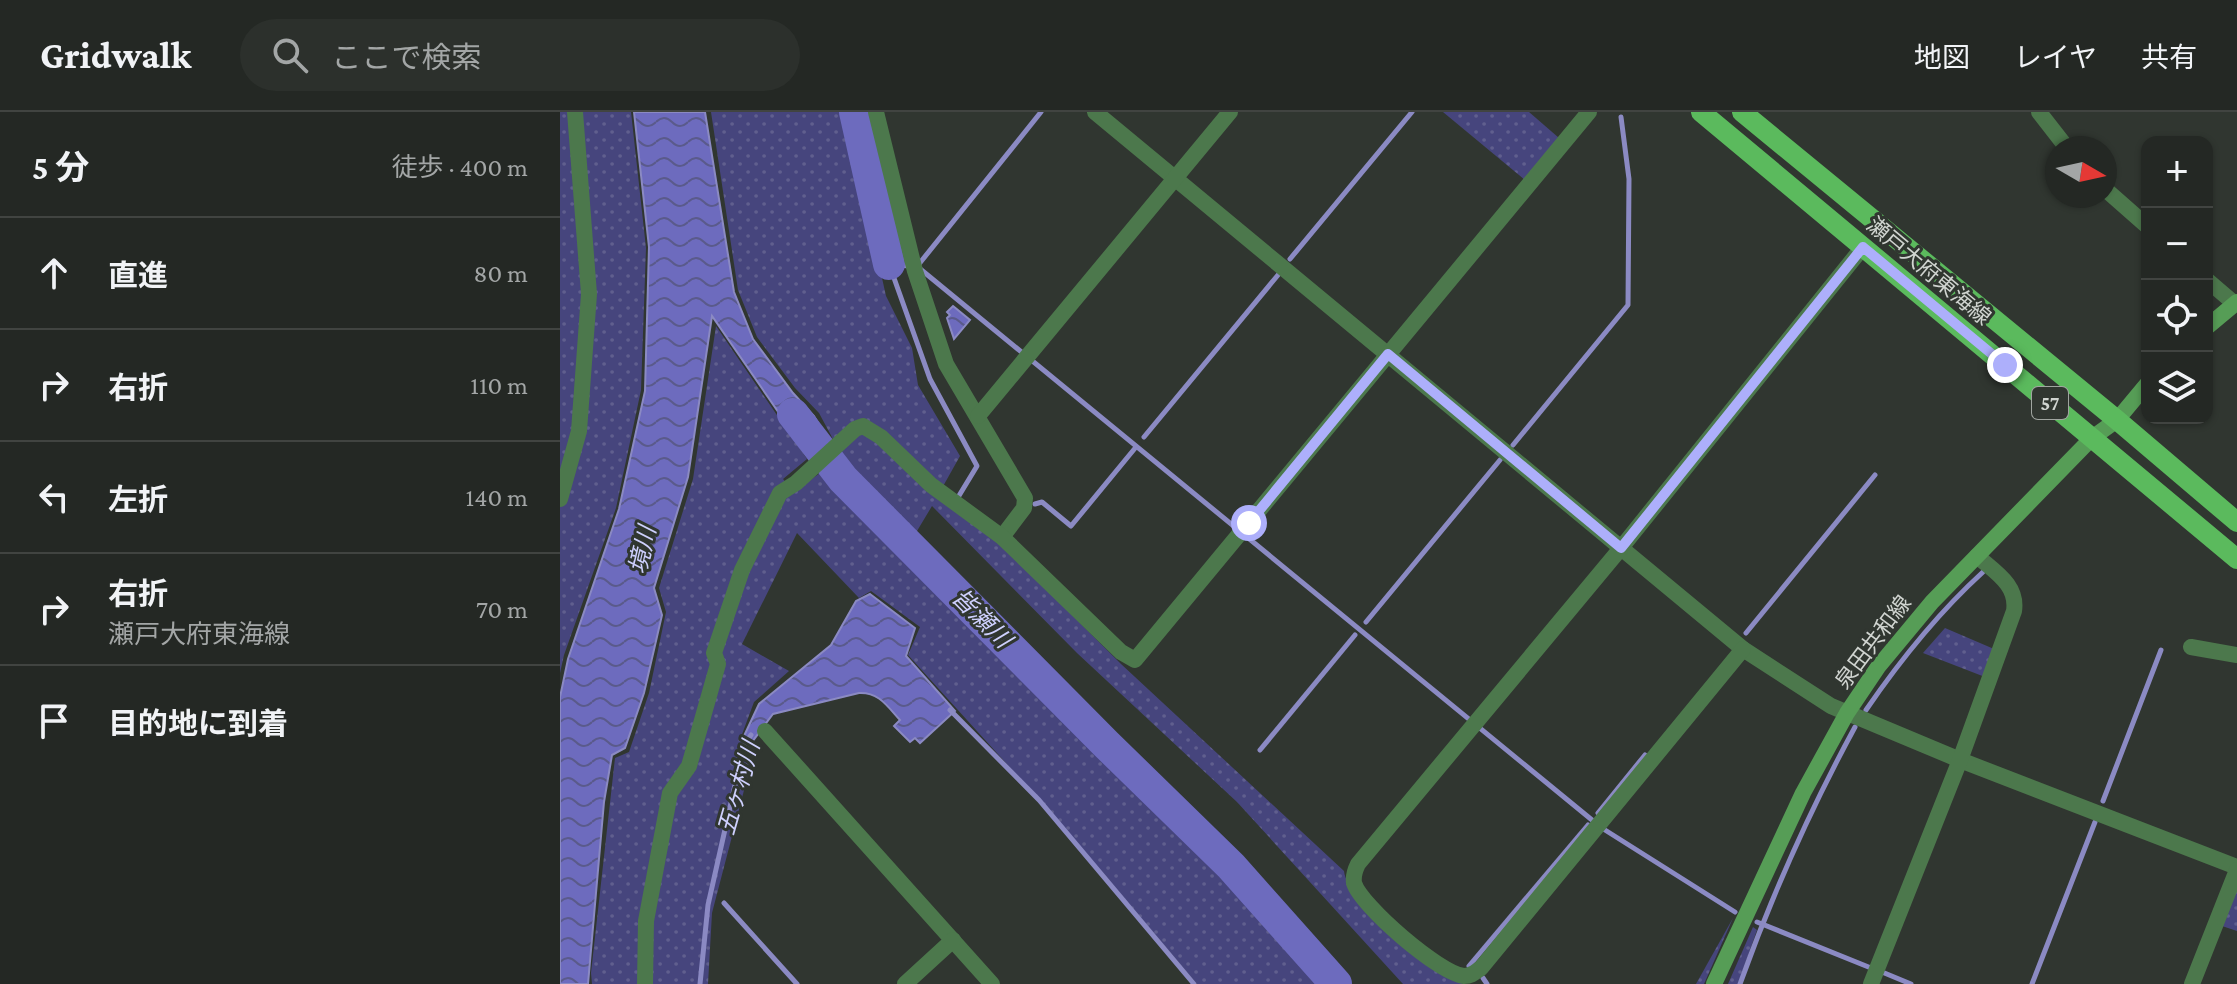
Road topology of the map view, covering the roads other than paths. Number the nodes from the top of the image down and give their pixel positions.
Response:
1 (575, 112) edge
2 (876, 112) edge
3 (1095, 112) edge
4 (1230, 112) edge
5 (1589, 112) edge
6 (1701, 112) edge
7 (1742, 112) edge
8 (2039, 112) edge
9 (2058, 136) edge
10 (1175, 179) junction
11 (2117, 200) edge
12 (2141, 221) edge
13 (1863, 247) junction
14 (2213, 285) edge
15 (2236, 303) edge
16 (2213, 322) edge
17 (1388, 354) junction
18 (2141, 391) edge
19 (978, 416) junction
20 (2117, 420) junction
21 (2092, 438) junction
22 (560, 499) edge
23 (2237, 522) edge
24 (1002, 537) junction
25 (1621, 548) junction
26 (1977, 556) junction
27 (2237, 559) edge
28 (2191, 647) dead end
29 (1743, 649) junction
30 (2237, 655) edge
31 (1847, 713) junction
32 (765, 731) dead end
33 (1960, 760) junction
34 (2237, 868) edge
35 (953, 940) junction
36 (645, 984) edge
37 (905, 984) edge
38 (992, 984) edge
39 (1714, 984) edge
40 (1871, 984) edge
41 (2192, 984) edge

1 - 22 street
2 - 19 street
3 - 10 street
4 - 10 street
5 - 17 street
6 - 13 main road, 瀬戸大府東海線 / 57
7 - 20 main road, 瀬戸大府東海線 / 57
8 - 9 street
10 - 17 street
10 - 19 street
11 - 12 street
13 - 21 main road, 瀬戸大府東海線 / 57
13 - 25 street
14 - 15 street
15 - 16 main road
17 - 24 street
17 - 25 street
18 - 20 main road, 泉田共和線
19 - 24 street
20 - 21 main road, 泉田共和線
20 - 23 main road, 瀬戸大府東海線 / 57
21 - 26 main road, 泉田共和線
21 - 27 main road, 瀬戸大府東海線 / 57
24 - 36 street
25 - 29 street
25 - 29 street
26 - 31 main road, 泉田共和線
26 - 33 street
28 - 30 street
29 - 31 street
31 - 33 street
31 - 39 main road, 泉田共和線
32 - 35 street
33 - 34 street
33 - 40 street
34 - 41 street
35 - 37 street
35 - 38 street

